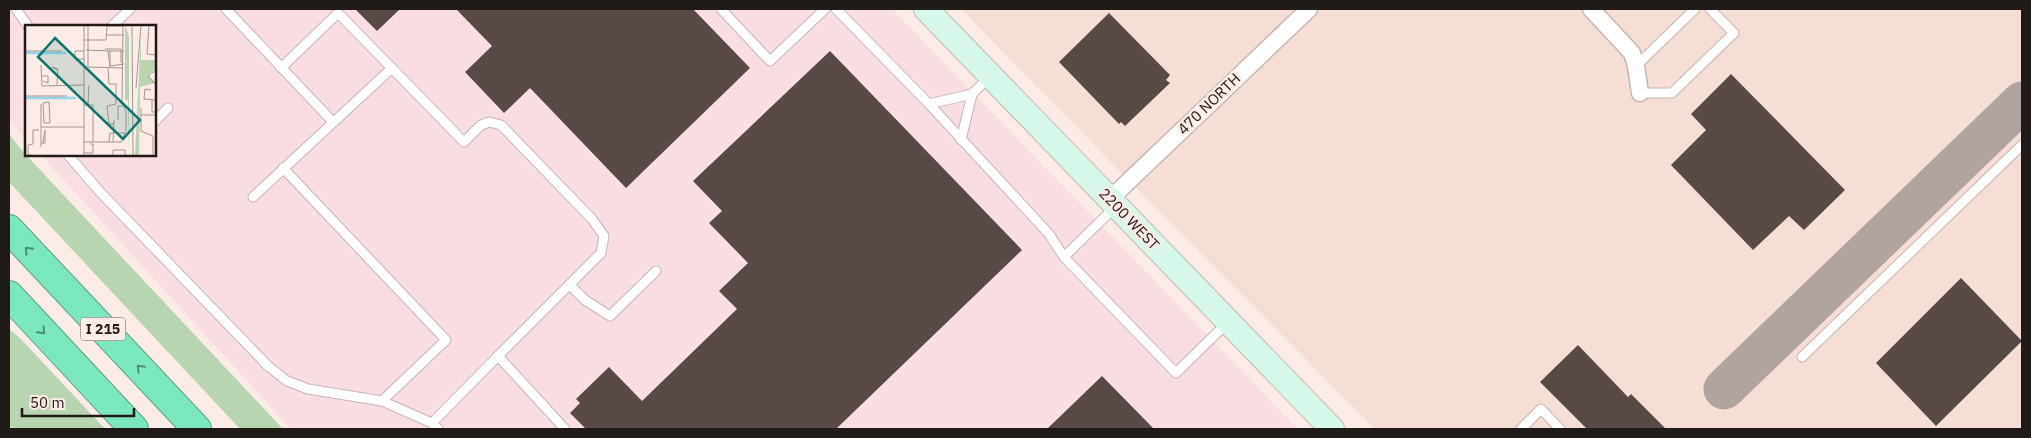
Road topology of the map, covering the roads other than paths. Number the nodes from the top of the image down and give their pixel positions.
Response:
1 (16, 9) edge
2 (130, 9) edge
3 (226, 9) edge
4 (721, 9) edge
5 (825, 9) edge
6 (836, 9) edge
7 (926, 9) edge
8 (1309, 9) edge
9 (1591, 9) edge
10 (1695, 9) edge
11 (1710, 9) edge
12 (27, 25) edge
13 (113, 25) edge
14 (1636, 66) junction
15 (281, 68) junction
16 (392, 68) junction
17 (992, 76) junction
18 (1640, 92) joint
19 (972, 94) junction
20 (929, 104) junction
21 (168, 108) dead end
22 (156, 120) edge
23 (333, 122) junction
24 (962, 140) junction
25 (2022, 145) edge
26 (69, 156) edge
27 (283, 168) junction
28 (253, 197) dead end
29 (1113, 202) junction
30 (9, 229) edge
31 (1064, 257) junction
32 (656, 271) dead end
33 (570, 285) junction
34 (9, 295) edge
35 (1229, 322) junction
36 (498, 356) junction
37 (1802, 357) dead end
38 (382, 401) junction
39 (435, 426) edge
40 (1328, 428) edge
41 (134, 429) edge
42 (197, 429) edge
43 (565, 429) edge
44 (1521, 429) edge
45 (1560, 429) edge

1 - 12 lane
2 - 13 lane
3 - 15 lane
4 - 5 lane
6 - 20 lane
7 - 17 street, 2200 WEST
8 - 29 street, 470 NORTH
9 - 14 street
10 - 14 lane
11 - 18 lane
14 - 18 street
15 - 16 lane
15 - 23 lane
16 - 23 lane
16 - 33 lane
17 - 19 lane
17 - 29 street, 2200 WEST
19 - 20 lane
19 - 24 lane
20 - 24 lane
21 - 22 lane
23 - 27 lane
24 - 31 lane
25 - 37 lane
26 - 38 lane
27 - 28 lane
27 - 38 lane
29 - 31 lane
29 - 35 street, 2200 WEST
42 -> 30 highway, I 215
31 - 35 lane
32 - 33 lane
33 - 36 lane
34 -> 41 highway, I 215
35 - 40 street, 2200 WEST
36 - 39 lane
36 - 43 lane
38 - 39 lane
44 - 45 lane

